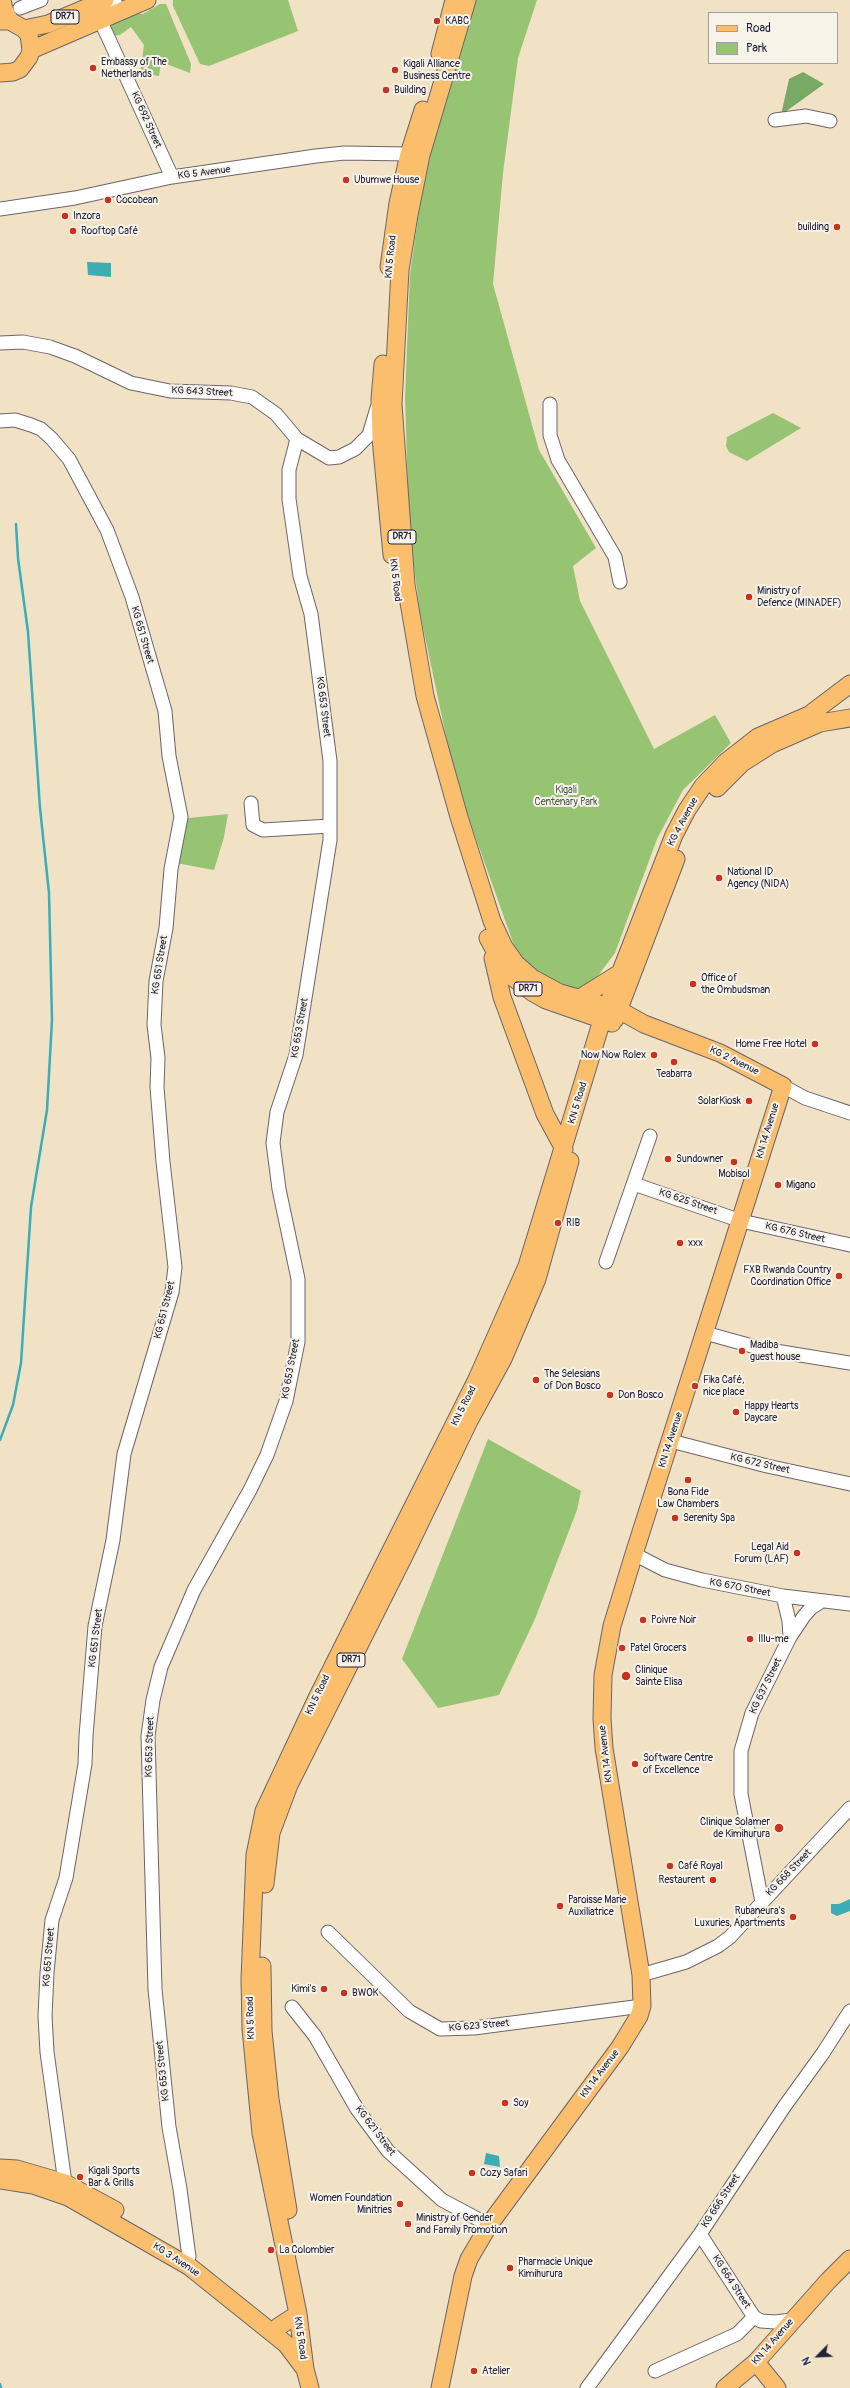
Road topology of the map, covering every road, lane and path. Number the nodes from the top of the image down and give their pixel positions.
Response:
1 (2, 0) edge
2 (41, 0) edge
3 (146, 0) edge
4 (454, 0) edge
5 (467, 0) edge
6 (117, 6) edge
7 (100, 8) edge
8 (13, 20) edge
9 (31, 50) junction
10 (0, 73) edge
11 (775, 120) dead end
12 (830, 121) dead end
13 (409, 154) junction
14 (172, 177) junction
15 (0, 209) edge
16 (0, 343) edge
17 (380, 399) junction
18 (550, 404) dead end
19 (0, 421) edge
20 (297, 439) junction
21 (620, 582) dead end
22 (850, 684) edge
23 (850, 718) edge
24 (251, 804) dead end
25 (330, 826) junction
26 (655, 902) junction
27 (492, 946) junction
28 (620, 972) junction
29 (580, 998) junction
30 (610, 1015) junction
31 (783, 1086) junction
32 (850, 1113) edge
33 (650, 1136) dead end
34 (564, 1149) junction
35 (634, 1184) junction
36 (741, 1220) junction
37 (850, 1245) edge
38 (606, 1262) dead end
39 (705, 1333) junction
40 (850, 1363) edge
41 (670, 1441) junction
42 (850, 1484) edge
43 (634, 1554) junction
44 (783, 1596) junction
45 (822, 1601) junction
46 (850, 1604) edge
47 (790, 1637) junction
48 (850, 1809) edge
49 (762, 1902) junction
50 (328, 1932) dead end
51 (641, 1975) junction
52 (642, 2006) junction
53 (292, 2007) dead end
54 (850, 2011) edge
55 (0, 2168) edge
56 (0, 2180) edge
57 (65, 2183) junction
58 (489, 2225) junction
59 (700, 2234) junction
60 (189, 2257) junction
61 (850, 2259) edge
62 (298, 2314) junction
63 (754, 2317) junction
64 (792, 2320) junction
65 (278, 2327) junction
66 (308, 2339) junction
67 (756, 2362) junction
68 (304, 2369) junction
69 (655, 2371) dead end
70 (735, 2386) edge
71 (310, 2388) edge
72 (321, 2388) edge
73 (440, 2388) edge
74 (587, 2388) edge
75 (777, 2388) edge

1 - 8 main road
2 - 8 street
3 - 6 main road, DR71
4 - 13 main road, KN 5 Road / DR71
5 - 29 main road, KN 5 Road / DR71
6 - 7 main road, DR71
7 - 8 main road, DR71
7 - 9 main road, DR71
7 - 14 street, KG 692 Street
8 - 9 main road
9 - 10 main road
11 - 12 street
13 - 14 street, KG 5 Avenue
13 - 17 main road, KN 5 Road / DR71
14 - 15 street, KG 5 Avenue
16 - 20 street, KG 643 Street
17 - 20 street, KG 643 Street
17 - 27 main road, KN 5 Road / DR71
18 - 21 street
19 - 57 street, KG 651 Street
20 - 25 street, KG 653 Street
22 - 26 main road, KG 4 Avenue
23 - 26 main road, KG 4 Avenue
24 - 25 street
25 - 60 street, KG 653 Street
26 - 28 main road, KG 4 Avenue
26 - 30 main road, KG 4 Avenue
27 - 30 main road, KN 5 Road / DR71
27 - 34 main road
28 - 29 main road
28 - 30 main road, KG 4 Avenue
29 - 30 main road, KN 5 Road / DR71
30 - 31 main road, KG 2 Avenue
30 - 34 main road, KN 5 Road / DR71
30 - 66 main road, KN 5 Road / DR71
31 - 32 street, KG 2 Avenue
31 - 36 main road, KN 14 Avenue
33 - 35 street
34 - 62 main road, KN 5 Road / DR71
35 - 36 street, KG 625 Street
35 - 38 street
36 - 37 street, KG 676 Street
36 - 39 main road, KN 14 Avenue
39 - 40 street
39 - 41 main road, KN 14 Avenue
41 - 42 street, KG 672 Street
41 - 43 main road, KN 14 Avenue
43 - 44 street, KG 670 Street
43 - 51 main road, KN 14 Avenue
44 - 45 street, KG 670 Street
44 - 47 street
45 - 46 street, KG 670 Street
45 - 47 street, KG 637 Street
47 - 49 street, KG 637 Street
48 - 49 street, KG 668 Street
49 - 51 street, KG 668 Street
50 - 52 street, KG 623 Street
51 - 52 main road, KN 14 Avenue
52 - 58 main road, KN 14 Avenue
53 - 58 street, KG 621 Street
54 - 59 street, KG 666 Street
55 - 57 main road, KG 3 Avenue
56 - 68 main road, KG 3 Avenue
57 - 60 main road, KG 3 Avenue
58 - 73 main road, KN 14 Avenue
59 - 63 street, KG 664 Street
59 - 74 street, KG 666 Street
60 - 65 main road, KG 3 Avenue
61 - 64 main road, KN 14 Avenue
62 - 65 main road
62 - 66 main road, KN 5 Road / DR71
63 - 64 street, KG 664 Street
63 - 69 street
64 - 67 main road, KN 14 Avenue
65 - 66 main road, KG 3 Avenue
66 - 68 main road
66 - 72 main road, KN 5 Road / DR71
67 - 70 main road, KN 14 Avenue
67 - 75 main road
68 - 71 main road, KN 5 Road

